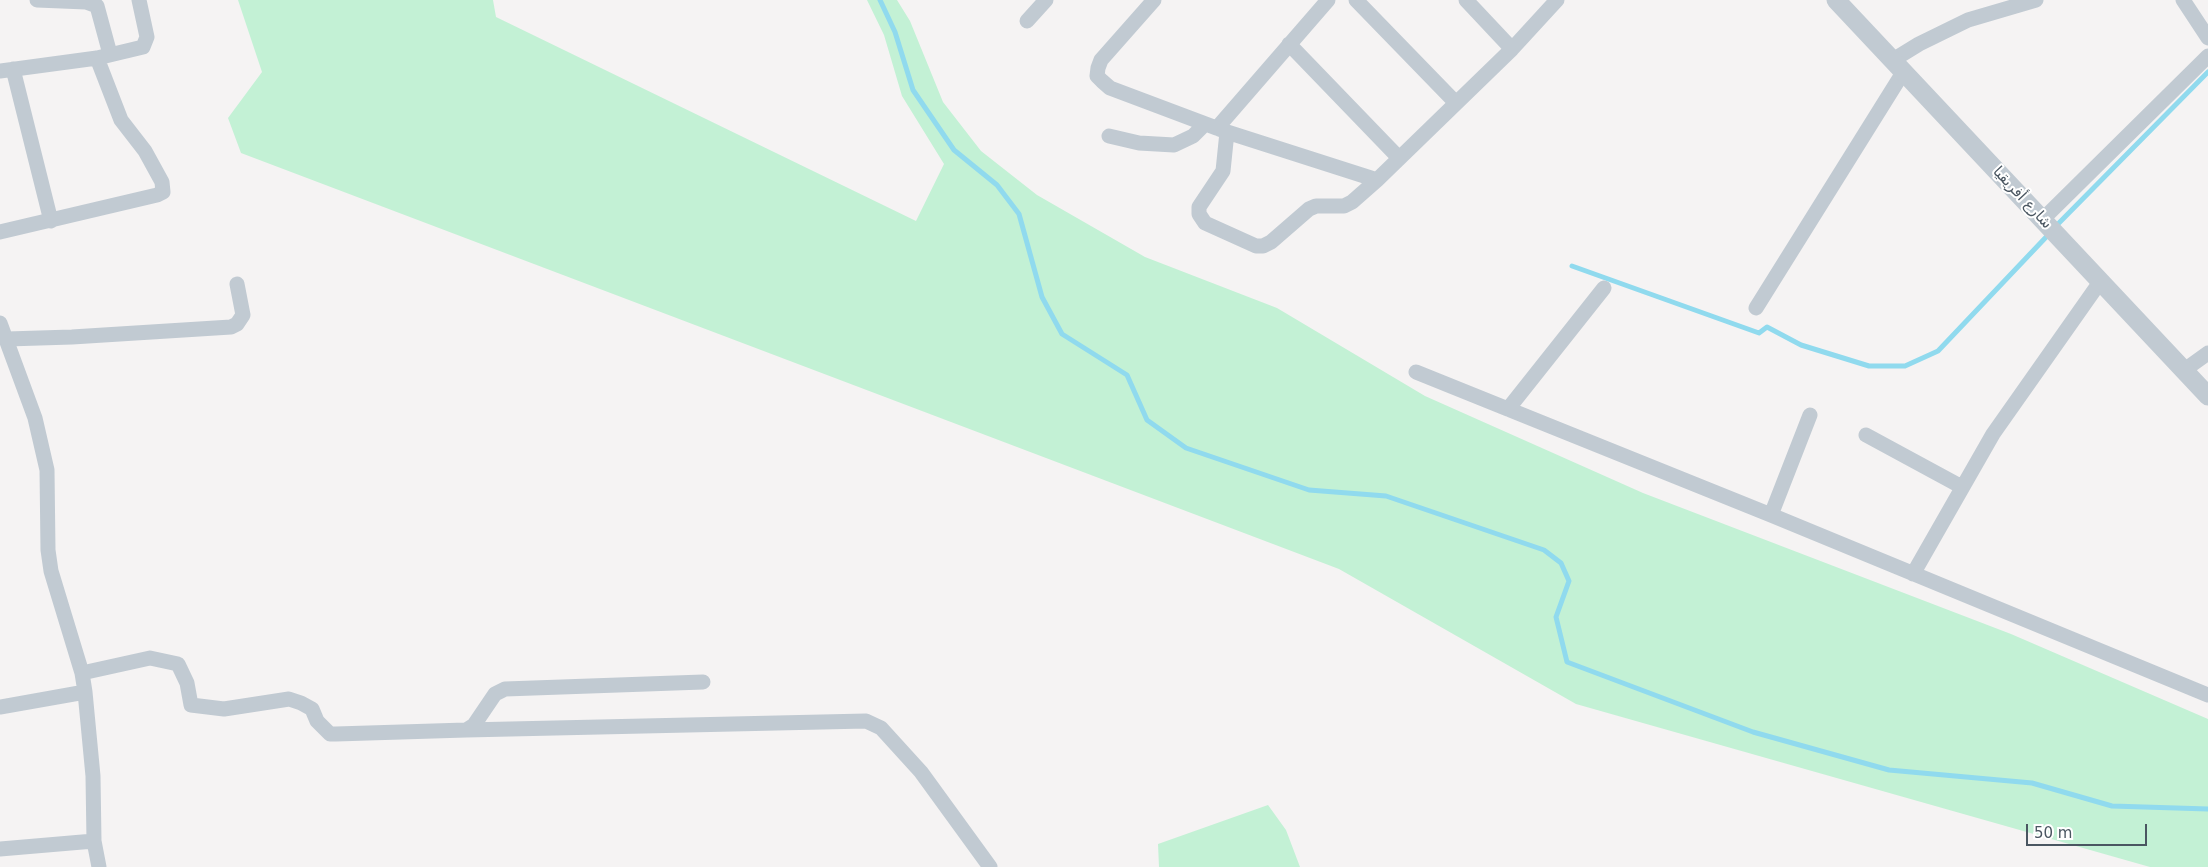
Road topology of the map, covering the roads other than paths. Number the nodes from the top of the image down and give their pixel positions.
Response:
1 (37, 0) edge
2 (139, 0) edge
3 (1046, 0) edge
4 (1154, 0) edge
5 (1328, 0) edge
6 (1356, 0) edge
7 (1466, 0) edge
8 (1556, 0) edge
9 (1836, 0) edge
10 (2036, 0) edge
11 (2183, 0) edge
12 (1028, 21) dead end
13 (2208, 38) edge
14 (1288, 44) junction
15 (1512, 49) junction
16 (103, 56) junction
17 (2208, 56) edge
18 (1899, 65) junction
19 (6, 70) edge
20 (1456, 103) junction
21 (1219, 130) junction
22 (1109, 136) dead end
23 (1399, 158) junction
24 (1377, 180) junction
25 (2042, 220) junction
26 (50, 221) junction
27 (0, 232) edge
28 (2100, 282) junction
29 (237, 284) dead end
30 (1604, 288) dead end
31 (1756, 308) dead end
32 (0, 323) edge
33 (7, 339) junction
34 (2208, 353) edge
35 (2183, 371) junction
36 (1416, 372) dead end
37 (2208, 396) edge
38 (1508, 409) junction
39 (1810, 415) dead end
40 (1866, 435) dead end
41 (1962, 487) junction
42 (1771, 515) junction
43 (1913, 574) junction
44 (82, 673) junction
45 (703, 682) dead end
46 (85, 692) junction
47 (2208, 695) edge
48 (0, 707) edge
49 (466, 730) junction
50 (94, 842) junction
51 (0, 849) edge
52 (99, 867) edge
53 (990, 867) edge

1 - 16 street
2 - 16 street
3 - 12 street
4 - 21 street
5 - 14 street
6 - 20 street
7 - 15 street
8 - 15 street
9 - 18 street, شارع أفريقيا
10 - 18 street
11 - 13 street
14 - 21 street
14 - 23 street
15 - 20 street
16 - 19 street
16 - 26 street
17 - 25 street
18 - 25 street, شارع أفريقيا
18 - 31 street
19 - 26 street
20 - 23 street
21 - 22 street
21 - 24 street
21 - 24 street
23 - 24 street
25 - 28 street, شارع أفريقيا
26 - 27 street
28 - 35 street, شارع أفريقيا
28 - 41 street
29 - 33 street
30 - 38 street
32 - 33 street
33 - 44 street
34 - 35 street
35 - 37 street, شارع أفريقيا
36 - 38 street
38 - 42 street
39 - 42 street
40 - 41 street
41 - 43 street
42 - 43 street
43 - 47 street
44 - 46 street
44 - 49 street
45 - 49 street
46 - 48 street
46 - 50 street
49 - 53 street
50 - 51 street
50 - 52 street

